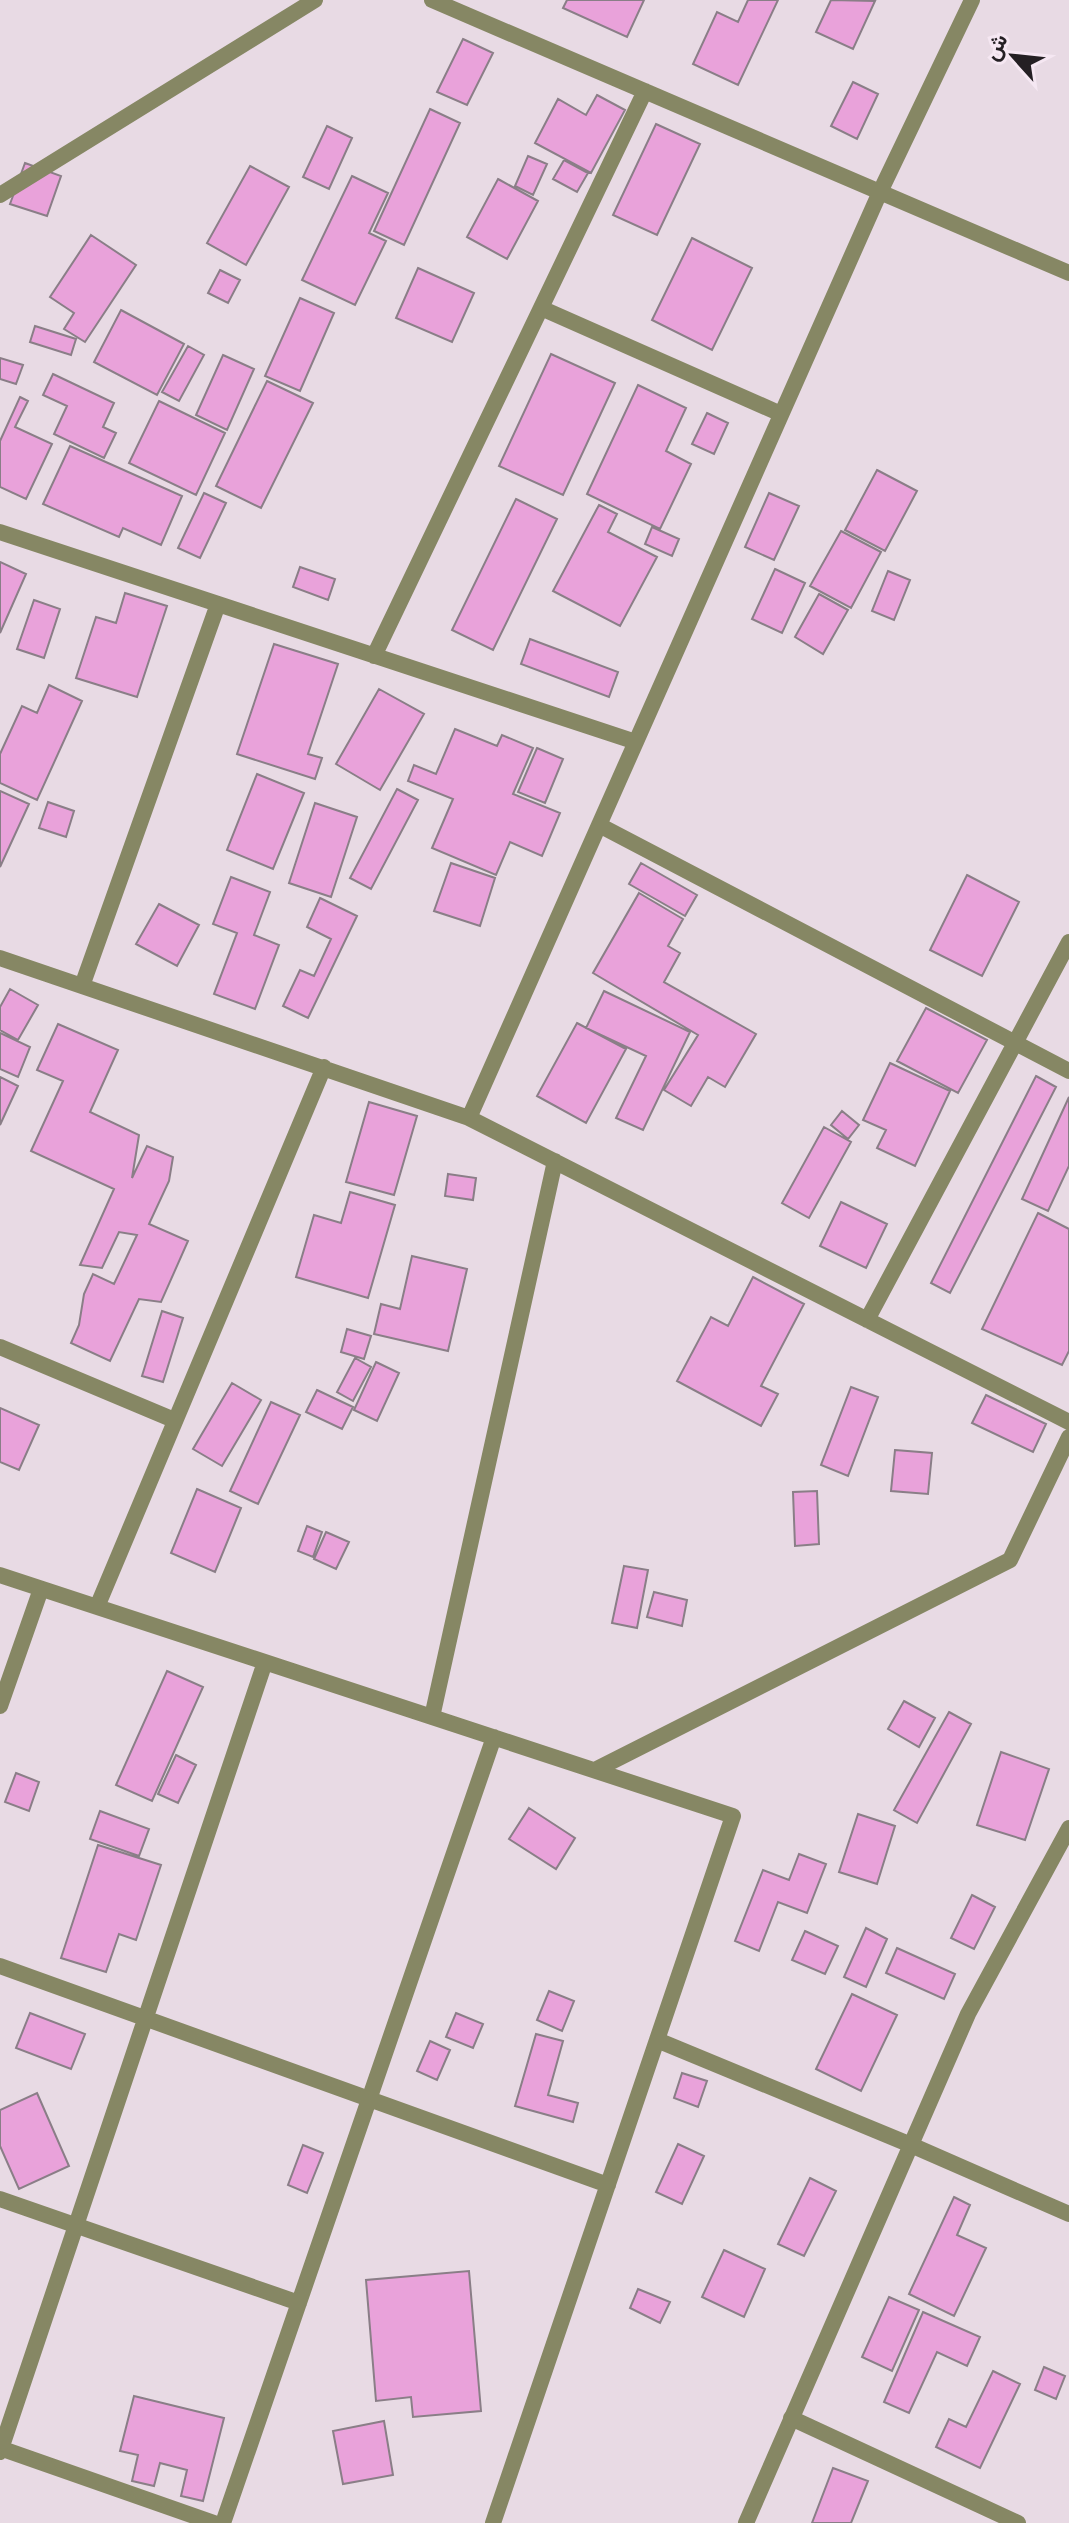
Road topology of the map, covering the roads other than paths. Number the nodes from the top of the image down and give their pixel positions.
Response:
1 (432, 0) edge
2 (972, 0) edge
3 (307, 2) edge
4 (645, 91) junction
5 (880, 192) junction
6 (0, 195) edge
7 (1069, 273) edge
8 (541, 308) junction
9 (781, 414) junction
10 (0, 532) edge
11 (218, 604) junction
12 (374, 656) junction
13 (636, 742) junction
14 (599, 825) junction
15 (1069, 942) edge
16 (0, 958) edge
17 (82, 986) junction
18 (1015, 1042) junction
19 (324, 1067) junction
20 (1069, 1071) edge
21 (469, 1118) junction
22 (555, 1161) junction
23 (867, 1320) junction
24 (0, 1347) edge
25 (174, 1420) junction
26 (1069, 1422) edge
27 (1069, 1437) edge
28 (0, 1575) edge
29 (41, 1589) junction
30 (97, 1607) junction
31 (265, 1662) junction
32 (0, 1706) edge
33 (432, 1717) junction
34 (494, 1737) junction
35 (595, 1770) junction
36 (1069, 1828) edge
37 (0, 1966) edge
38 (145, 2018) junction
39 (657, 2040) junction
40 (370, 2099) junction
41 (911, 2145) junction
42 (608, 2185) junction
43 (0, 2199) edge
44 (1069, 2214) edge
45 (76, 2226) junction
46 (299, 2303) junction
47 (791, 2418) junction
48 (0, 2449) edge
49 (214, 2523) edge
50 (223, 2523) edge
51 (493, 2523) edge
52 (746, 2523) edge
53 (1018, 2523) edge

1 - 4 street
2 - 5 street
3 - 6 street
4 - 5 street
4 - 8 street
5 - 7 street
5 - 9 street
8 - 9 street
8 - 12 street
9 - 13 street
10 - 11 street
11 - 12 street
11 - 17 street
12 - 13 street
13 - 14 street
14 - 18 street
14 - 21 street
15 - 18 street
16 - 17 street
17 - 19 street
18 - 20 street
18 - 23 street
19 - 21 street
19 - 25 street
21 - 22 street
22 - 23 street
22 - 33 street
23 - 26 street
24 - 25 street
25 - 30 street
27 - 35 street
28 - 29 street
29 - 30 street
29 - 32 street
30 - 31 street
31 - 33 street
31 - 38 street
33 - 34 street
34 - 35 street
34 - 40 street
35 - 39 street
36 - 41 street
37 - 38 street
38 - 40 street
38 - 45 street
39 - 41 street
39 - 42 street
40 - 42 street
40 - 46 street
41 - 44 street
41 - 47 street
42 - 51 street
43 - 45 street
45 - 46 street
45 - 48 street
46 - 50 street
47 - 52 street
47 - 53 street
48 - 49 street

